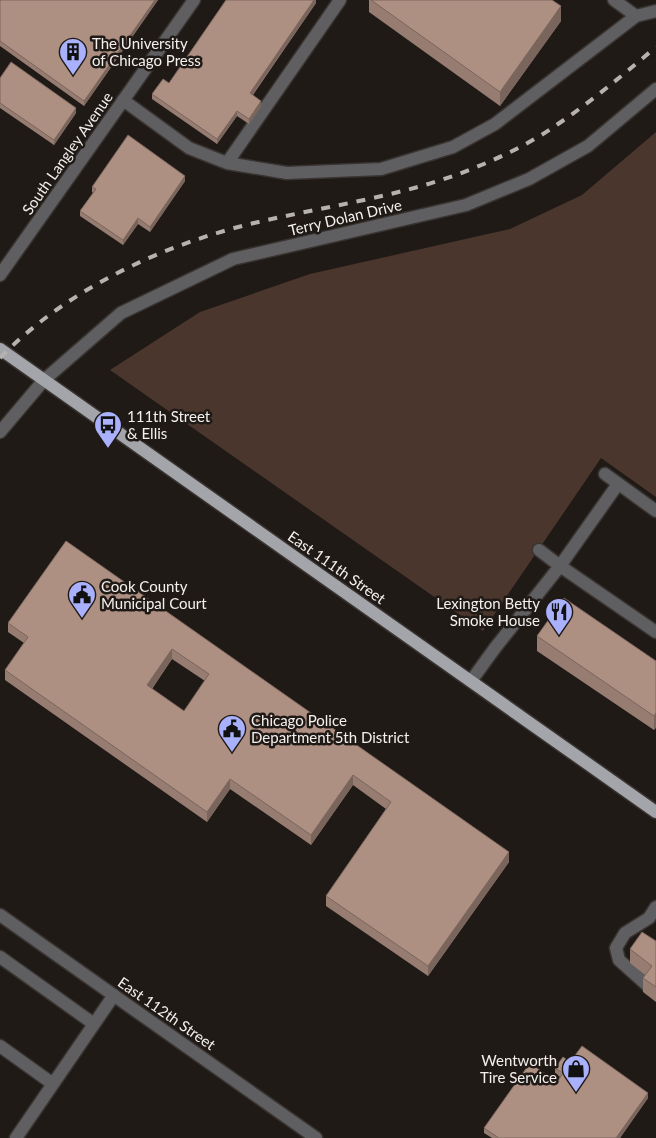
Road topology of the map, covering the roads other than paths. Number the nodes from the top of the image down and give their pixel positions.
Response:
1 (194, 0) edge
2 (340, 0) edge
3 (614, 0) edge
4 (656, 11) edge
5 (636, 16) junction
6 (656, 89) edge
7 (123, 100) junction
8 (227, 163) junction
9 (0, 275) edge
10 (0, 349) edge
11 (44, 380) junction
12 (0, 432) edge
13 (605, 474) dead end
14 (618, 484) junction
15 (656, 511) edge
16 (539, 550) dead end
17 (560, 566) junction
18 (656, 632) edge
19 (471, 681) junction
20 (656, 812) edge
21 (0, 914) edge
22 (654, 916) edge
23 (0, 957) edge
24 (648, 986) edge
25 (114, 995) junction
26 (94, 1024) junction
27 (0, 1046) edge
28 (53, 1084) junction
29 (16, 1138) edge
30 (316, 1138) edge

1 - 7 street, South Langley Avenue
2 - 8 street
3 - 5 street
4 - 5 street
5 - 8 street
6 - 11 street, Terry Dolan Drive
7 - 8 street
7 - 9 street, South Langley Avenue
10 - 11 main road, East 111th Street
11 - 12 street, Terry Dolan Drive
11 - 19 main road, East 111th Street
13 - 14 street
14 - 15 street
14 - 17 street
16 - 17 street
17 - 18 street
17 - 19 street
19 - 20 main road, East 111th Street
21 - 25 street, East 112th Street
22 - 24 street
23 - 26 street
25 - 26 street
25 - 30 street, East 112th Street
26 - 28 street
27 - 28 street
28 - 29 street

